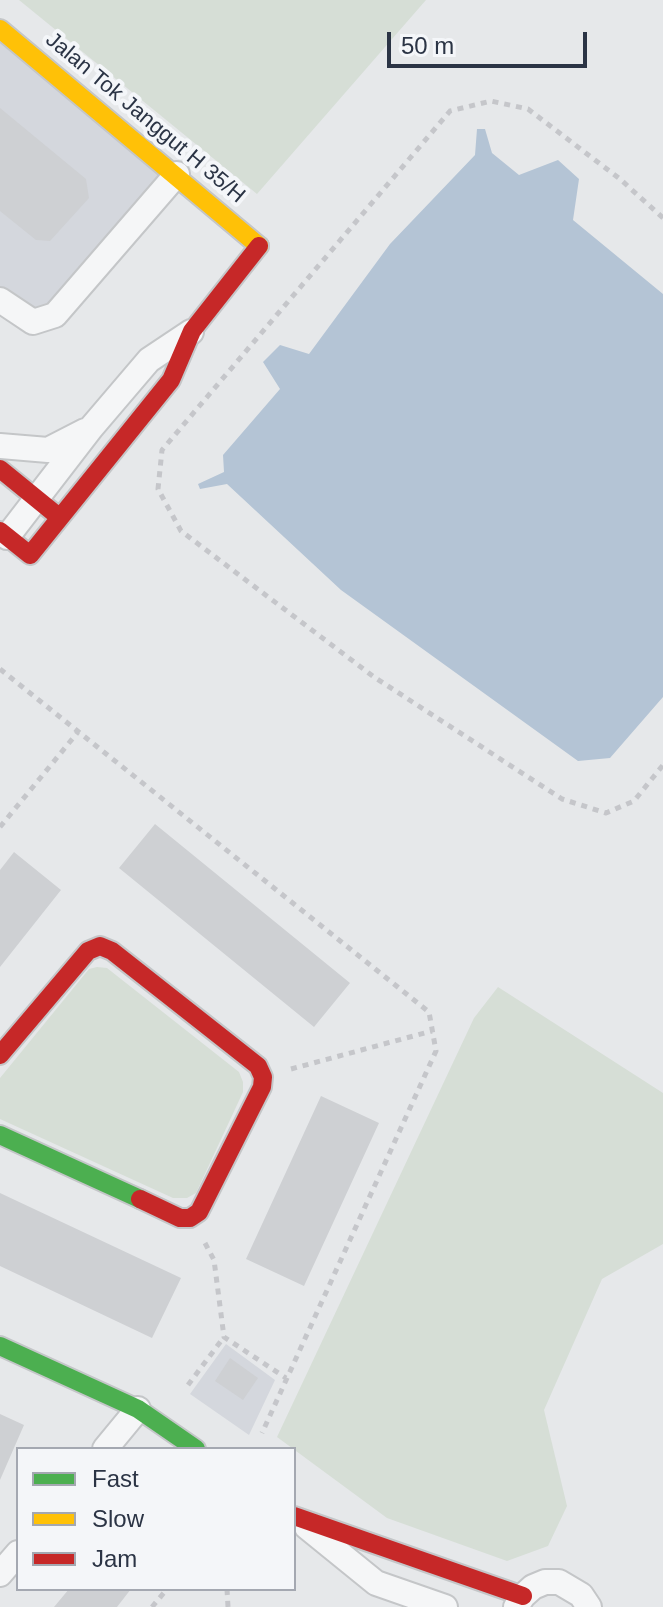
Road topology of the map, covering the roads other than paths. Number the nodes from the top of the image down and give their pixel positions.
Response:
1 (0, 29) edge
2 (177, 174) junction
3 (0, 300) edge
4 (192, 331) junction
5 (91, 428) junction
6 (0, 446) edge
7 (0, 469) edge
8 (36, 498) junction
9 (59, 517) junction
10 (4, 534) edge
11 (0, 1055) edge
12 (0, 1135) edge
13 (0, 1346) edge
14 (138, 1409) junction
15 (107, 1447) edge
16 (193, 1447) edge
17 (296, 1517) edge
18 (296, 1518) edge
19 (16, 1555) edge
20 (0, 1574) edge
21 (519, 1601) edge
22 (445, 1607) edge
23 (589, 1607) edge

1 - 2 street, Jalan Tok Janggut H 35/H
2 - 3 street
2 - 4 street, Jalan Tok Janggut H 35/H
4 - 5 street
4 - 9 street
5 - 6 street
5 - 8 street
7 - 8 street
8 - 9 street
8 - 10 street
9 - 10 street
11 - 12 street
13 - 14 street
14 - 15 street
14 - 16 street
17 - 21 street
18 - 22 street
19 - 20 street
21 - 23 street

